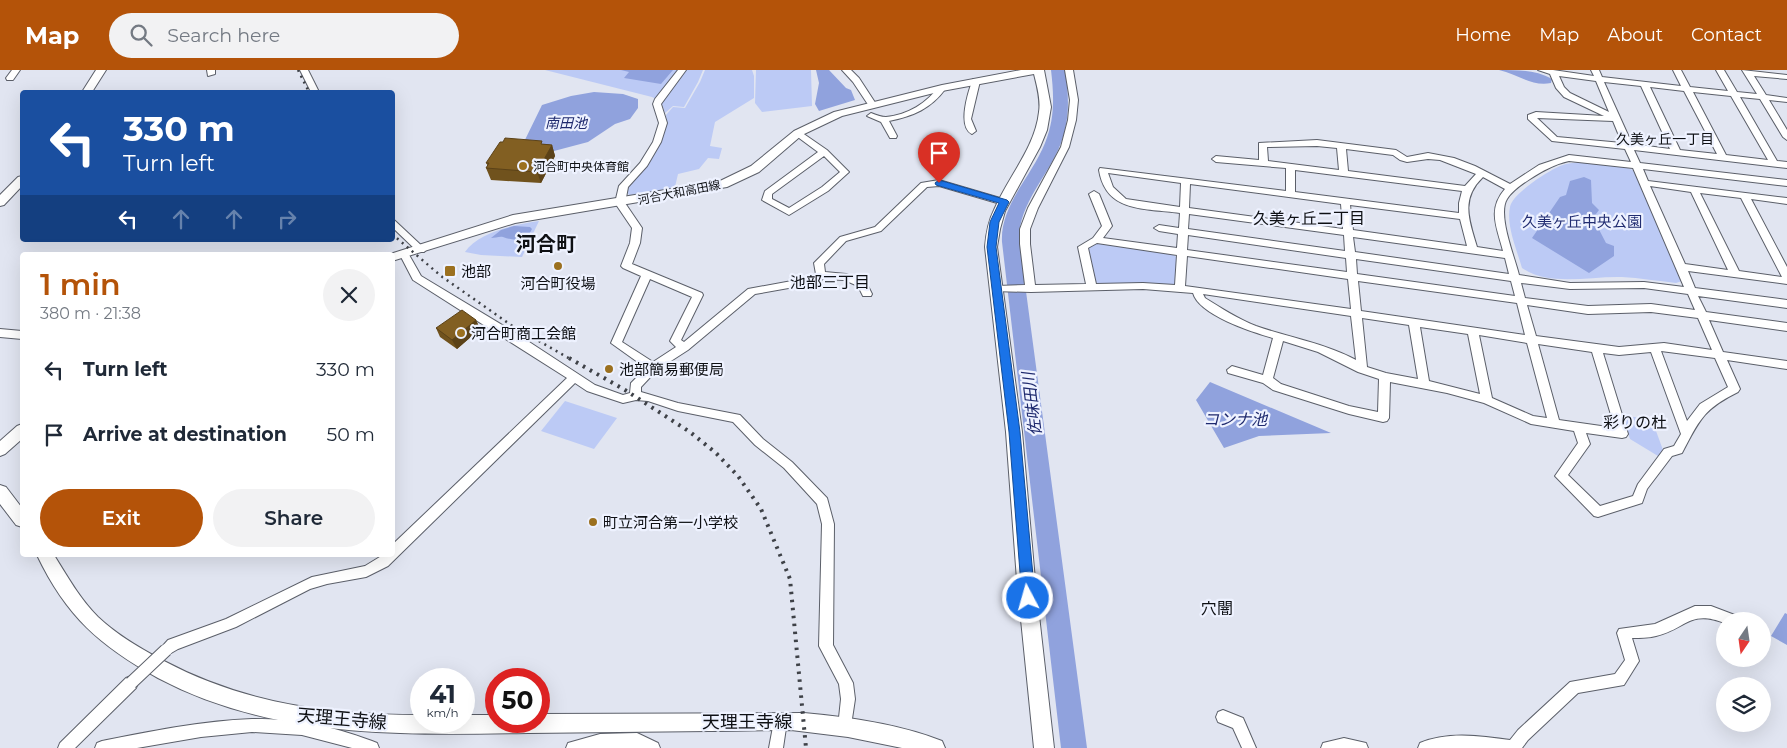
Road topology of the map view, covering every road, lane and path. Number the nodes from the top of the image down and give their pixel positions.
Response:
1 (16, 70) edge
2 (100, 70) edge
3 (304, 70) edge
4 (682, 70) edge
5 (846, 70) edge
6 (1039, 70) edge
7 (1069, 70) edge
8 (1542, 70) edge
9 (1596, 70) edge
10 (1677, 70) edge
11 (1720, 70) edge
12 (1747, 72) edge
13 (1554, 73) junction
14 (1787, 77) edge
15 (10, 78) dead end
16 (1600, 80) junction
17 (976, 81) junction
18 (1644, 84) junction
19 (942, 88) junction
20 (1688, 89) junction
21 (88, 90) edge
22 (314, 90) edge
23 (1735, 94) junction
24 (1762, 98) junction
25 (1787, 100) edge
26 (872, 110) junction
27 (1617, 119) junction
28 (884, 120) junction
29 (1783, 124) edge
30 (972, 131) dead end
31 (798, 133) junction
32 (893, 136) dead end
33 (1787, 137) edge
34 (1341, 146) junction
35 (1629, 146) junction
36 (1676, 151) junction
37 (824, 152) junction
38 (1723, 157) junction
39 (1216, 159) dead end
40 (1264, 163) junction
41 (1774, 163) junction
42 (1637, 164) junction
43 (1787, 165) edge
44 (1290, 166) junction
45 (1344, 173) junction
46 (1481, 174) junction
47 (1186, 181) junction
48 (20, 182) edge
49 (1645, 183) junction
50 (1787, 183) edge
51 (1467, 189) junction
52 (1512, 189) junction
53 (1694, 189) junction
54 (1094, 194) dead end
55 (1292, 195) junction
56 (1745, 196) junction
57 (1787, 201) edge
58 (0, 202) edge
59 (1004, 202) junction
60 (1345, 202) junction
61 (620, 203) junction
62 (1184, 211) junction
63 (1464, 217) junction
64 (395, 224) edge
65 (1159, 228) dead end
66 (1183, 232) junction
67 (1348, 233) junction
68 (1096, 240) junction
69 (421, 250) junction
70 (1473, 250) junction
71 (1182, 253) junction
72 (405, 255) junction
73 (1350, 255) junction
74 (1509, 255) junction
75 (395, 257) edge
76 (1681, 267) junction
77 (647, 274) junction
78 (1735, 274) junction
79 (821, 275) junction
80 (1787, 277) edge
81 (1353, 278) junction
82 (1515, 278) junction
83 (1787, 281) edge
84 (1092, 288) junction
85 (997, 289) junction
86 (1031, 289) junction
87 (1180, 289) junction
88 (1197, 290) junction
89 (1692, 291) junction
90 (867, 294) dead end
91 (1522, 301) junction
92 (1787, 304) edge
93 (1357, 314) junction
94 (1702, 315) junction
95 (1414, 322) junction
96 (1787, 327) edge
97 (1473, 331) junction
98 (0, 333) edge
99 (20, 335) edge
100 (1278, 336) junction
101 (1532, 340) junction
102 (684, 347) junction
103 (1654, 347) junction
104 (1596, 350) junction
105 (1720, 354) junction
106 (1787, 365) edge
107 (653, 367) junction
108 (1362, 369) junction
109 (1232, 370) dead end
110 (1384, 377) junction
111 (574, 378) junction
112 (1267, 380) junction
113 (1424, 384) junction
114 (636, 396) junction
115 (1487, 400) junction
116 (1554, 424) junction
117 (1580, 428) junction
118 (20, 432) edge
119 (1687, 434) junction
120 (0, 450) edge
121 (0, 492) edge
122 (20, 517) edge
123 (395, 551) edge
124 (46, 557) edge
125 (389, 557) edge
126 (1716, 614) edge
127 (1224, 717) dead end
128 (780, 721) junction
129 (845, 727) junction
130 (65, 748) edge
131 (102, 748) edge
132 (372, 748) edge
133 (574, 748) edge
134 (653, 748) edge
135 (776, 748) edge
136 (935, 748) edge
137 (1044, 748) edge
138 (1249, 748) edge
139 (1328, 748) edge
140 (1361, 748) edge
141 (1425, 748) edge

1 - 15 street
2 - 21 main road
3 - 22 street
4 - 61 street
5 - 26 street
6 - 17 main road, 河合大和高田線
6 - 59 main road, 河合大和高田線
7 - 86 street
8 - 13 street
9 - 16 street
10 - 20 street
11 - 23 street
12 - 14 street
12 - 24 street
13 - 16 street
13 - 27 street
16 - 18 street
16 - 27 street
17 - 19 main road, 河合大和高田線
17 - 30 street
18 - 20 street
18 - 36 street
19 - 26 main road, 河合大和高田線
19 - 28 street
20 - 23 street
20 - 38 street
23 - 24 street
23 - 41 street
24 - 25 street
24 - 29 street
26 - 28 street
26 - 31 main road, 河合大和高田線
27 - 35 street
27 - 35 street
28 - 32 street
29 - 33 street
31 - 37 street
31 - 61 main road, 河合大和高田線
34 - 40 street
34 - 45 street
34 - 46 street
35 - 36 street
35 - 42 street
36 - 38 street
37 - 37 street
38 - 41 street
39 - 40 street
40 - 44 street
41 - 43 street
42 - 49 street
42 - 50 street
42 - 52 street
44 - 45 street
44 - 55 street
45 - 51 street
46 - 51 street
46 - 52 street
47 - 55 street
47 - 62 street
47 - 62 street
48 - 58 main road
49 - 53 street
49 - 76 street
51 - 63 street
52 - 74 street
53 - 56 street
53 - 78 street
54 - 68 street
55 - 60 street
56 - 57 street
56 - 80 street
59 - 79 street
59 - 85 main road, 河合大和高田線
60 - 63 street
60 - 67 street
61 - 69 main road, 河合大和高田線
61 - 77 street
62 - 66 street
62 - 67 street
63 - 70 street
64 - 69 street
65 - 66 street
66 - 71 street
66 - 73 street
67 - 70 street
67 - 73 street
68 - 71 street
68 - 84 street
69 - 72 main road, 河合大和高田線
70 - 74 street
71 - 81 street
71 - 87 street
72 - 75 main road, 河合大和高田線
72 - 111 street
73 - 81 street
73 - 82 street
74 - 82 street
76 - 78 street
76 - 89 street
77 - 102 street
77 - 107 street
78 - 83 street
79 - 90 street
79 - 102 street
81 - 91 street
81 - 93 street
82 - 89 street
82 - 91 street
84 - 86 street
84 - 87 street
85 - 86 street
85 - 137 main road, 河合大和高田線
87 - 88 street
88 - 93 street
88 - 100 street
89 - 92 street
89 - 94 street
91 - 94 street
91 - 101 street
93 - 95 street
93 - 108 street
94 - 96 street
94 - 105 street
95 - 97 street
95 - 113 street
97 - 101 street
97 - 115 street
98 - 99 street
100 - 108 street
100 - 112 street
101 - 104 street
101 - 116 street
102 - 107 street
103 - 104 street
103 - 105 street
103 - 119 street
104 - 117 street
105 - 106 street
105 - 119 street
107 - 114 street
108 - 110 street
109 - 112 street
110 - 112 street
110 - 113 street
111 - 114 street
111 - 123 street
113 - 115 street
114 - 129 street
115 - 116 street
116 - 117 street
117 - 119 street
118 - 120 main road
121 - 122 main road
124 - 128 main road, 天理王寺線
125 - 130 street, bridge
126 - 141 street
127 - 138 street
128 - 129 main road, 天理王寺線
128 - 135 street
129 - 136 main road, 天理王寺線
131 - 132 street
133 - 134 street
139 - 140 street

